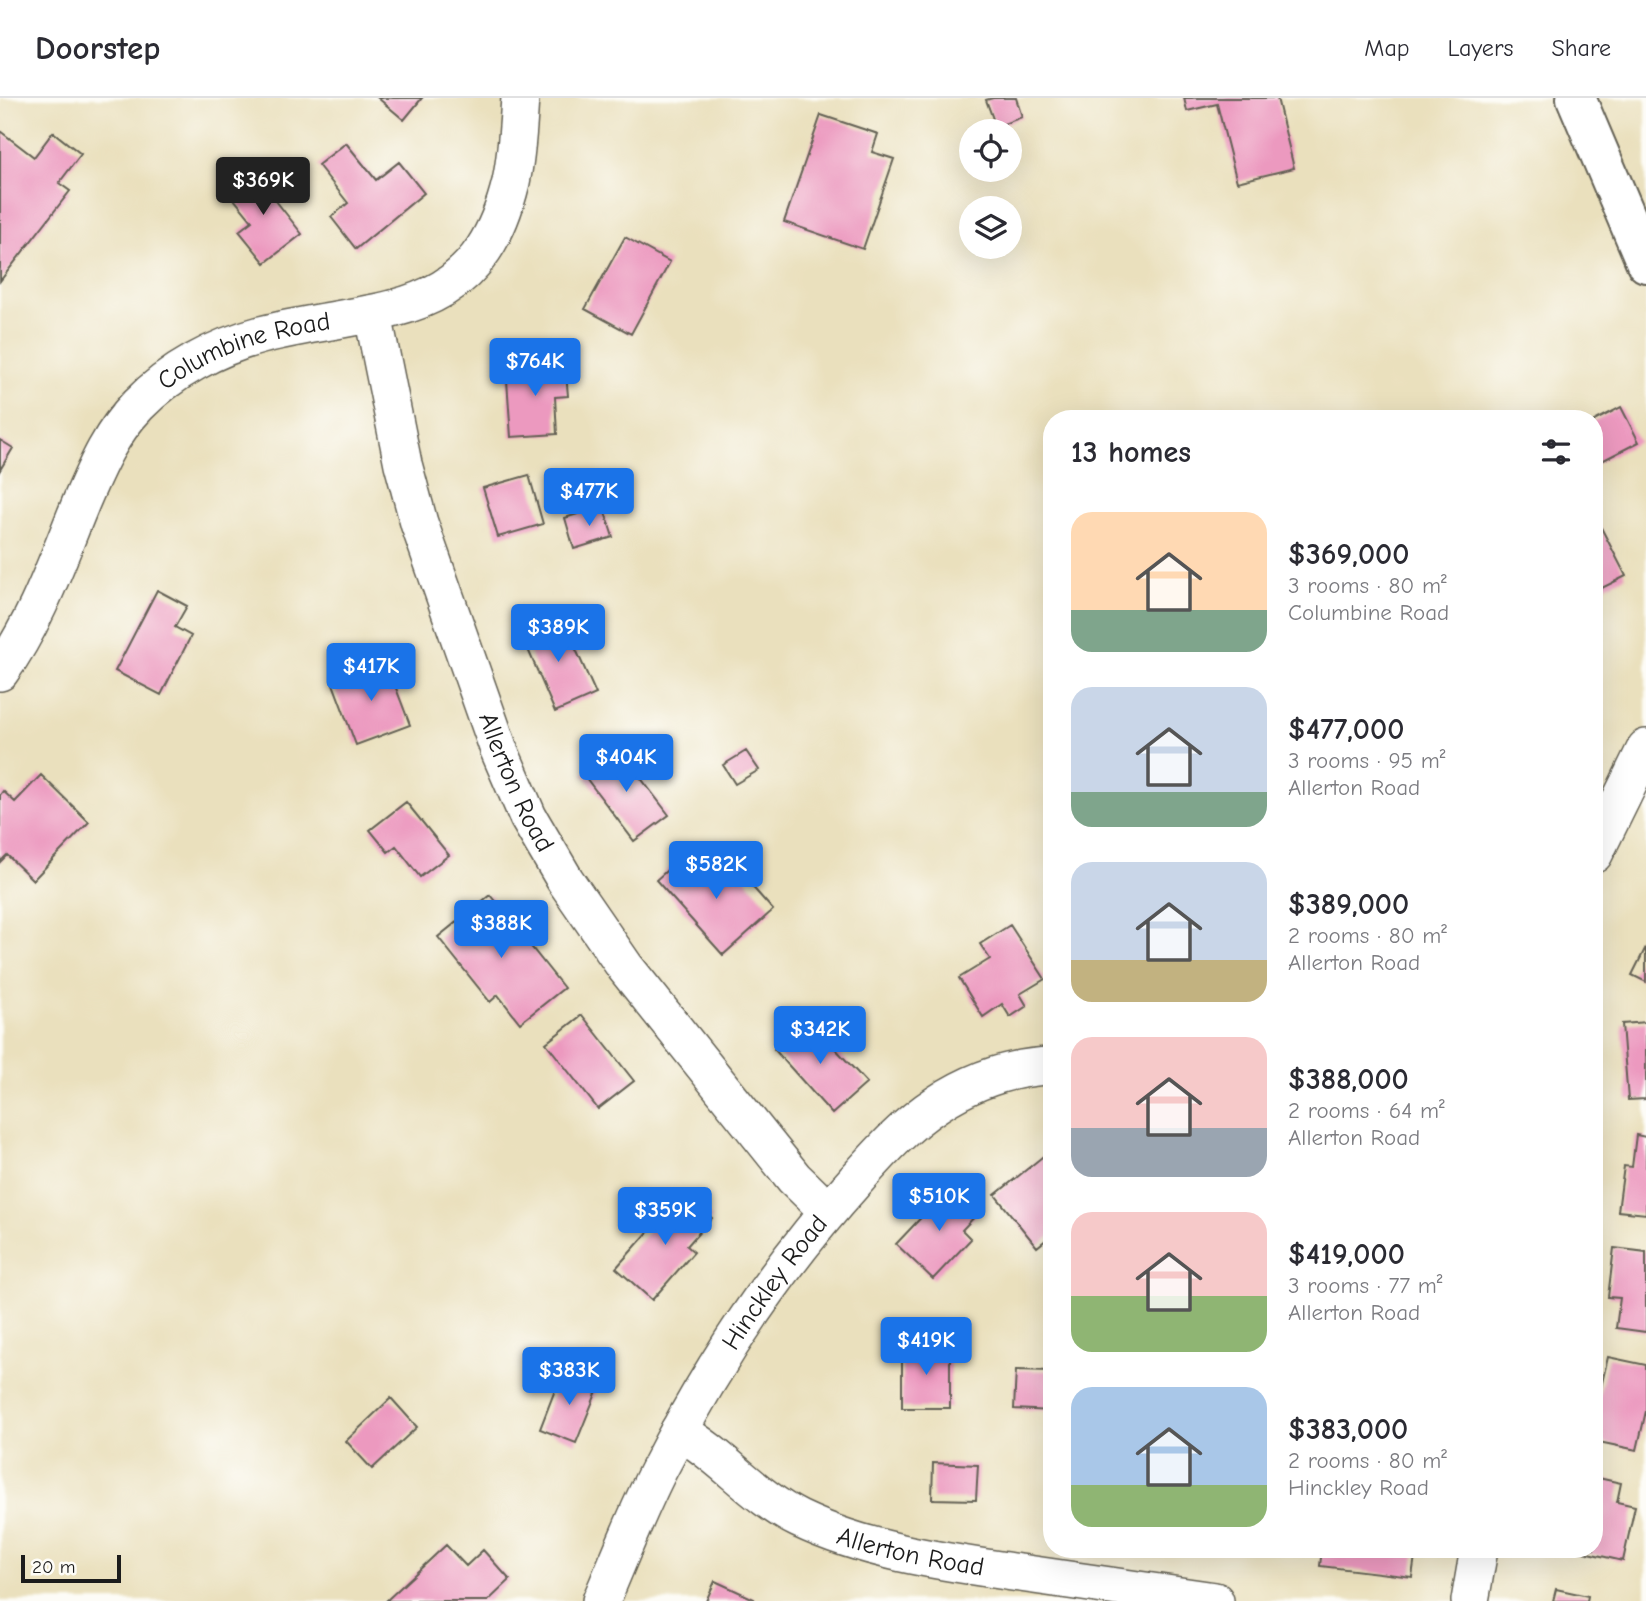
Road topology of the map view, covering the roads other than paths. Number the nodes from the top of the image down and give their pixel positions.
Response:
1 (520, 98) edge
2 (1576, 98) edge
3 (1646, 263) edge
4 (373, 315) junction
5 (0, 672) edge
6 (1646, 748) edge
7 (1603, 836) edge
8 (1043, 1066) edge
9 (828, 1211) junction
10 (680, 1431) junction
11 (1477, 1558) edge
12 (601, 1601) edge
13 (1215, 1601) edge
14 (1470, 1601) edge

1 - 4 street, Columbine Road
2 - 3 street
4 - 5 street, Columbine Road
4 - 9 street, Allerton Road
6 - 7 street
8 - 9 street, Hinckley Road
9 - 10 street, Hinckley Road
10 - 12 street, Hinckley Road
10 - 13 street, Allerton Road
11 - 14 street

